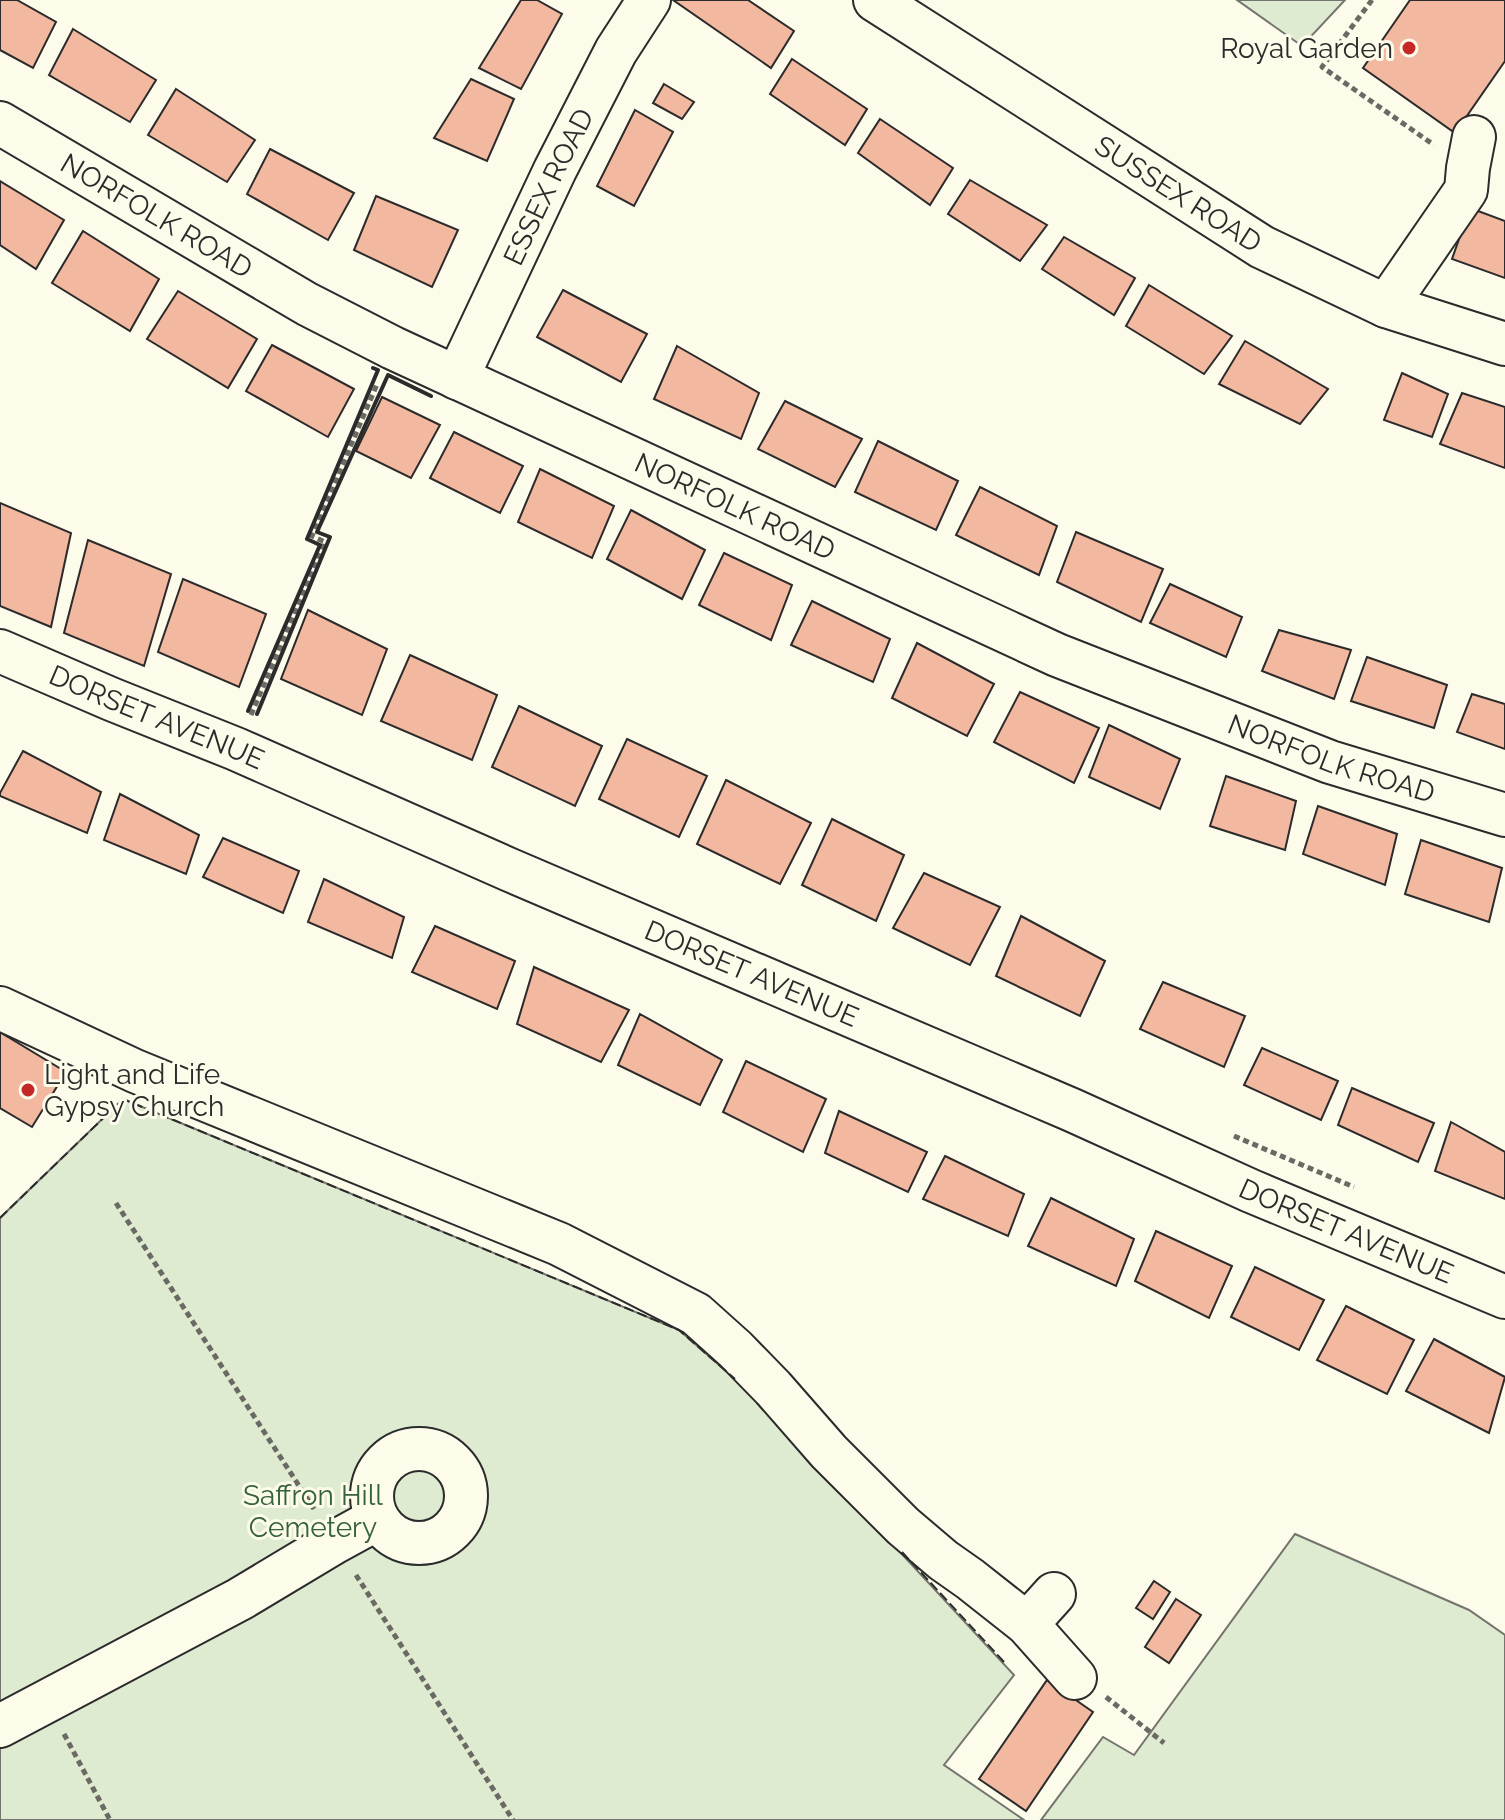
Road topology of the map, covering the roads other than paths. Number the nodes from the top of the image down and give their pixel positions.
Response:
1 (649, 0) edge
2 (875, 0) edge
3 (0, 123) edge
4 (1471, 152) road end
5 (1386, 306) junction
6 (1505, 344) edge
7 (457, 378) junction
8 (0, 651) edge
9 (1505, 815) edge
10 (0, 1008) edge
11 (1505, 1297) edge
12 (377, 1519) dead end
13 (1075, 1678) road end
14 (0, 1726) edge

1 - 7 street, ESSEX ROAD
2 - 5 street, SUSSEX ROAD
3 - 7 street, NORFOLK ROAD
4 - 5 street
5 - 6 street, SUSSEX ROAD
7 - 9 street, NORFOLK ROAD
8 - 11 street, DORSET AVENUE
10 - 13 street
12 - 14 street

